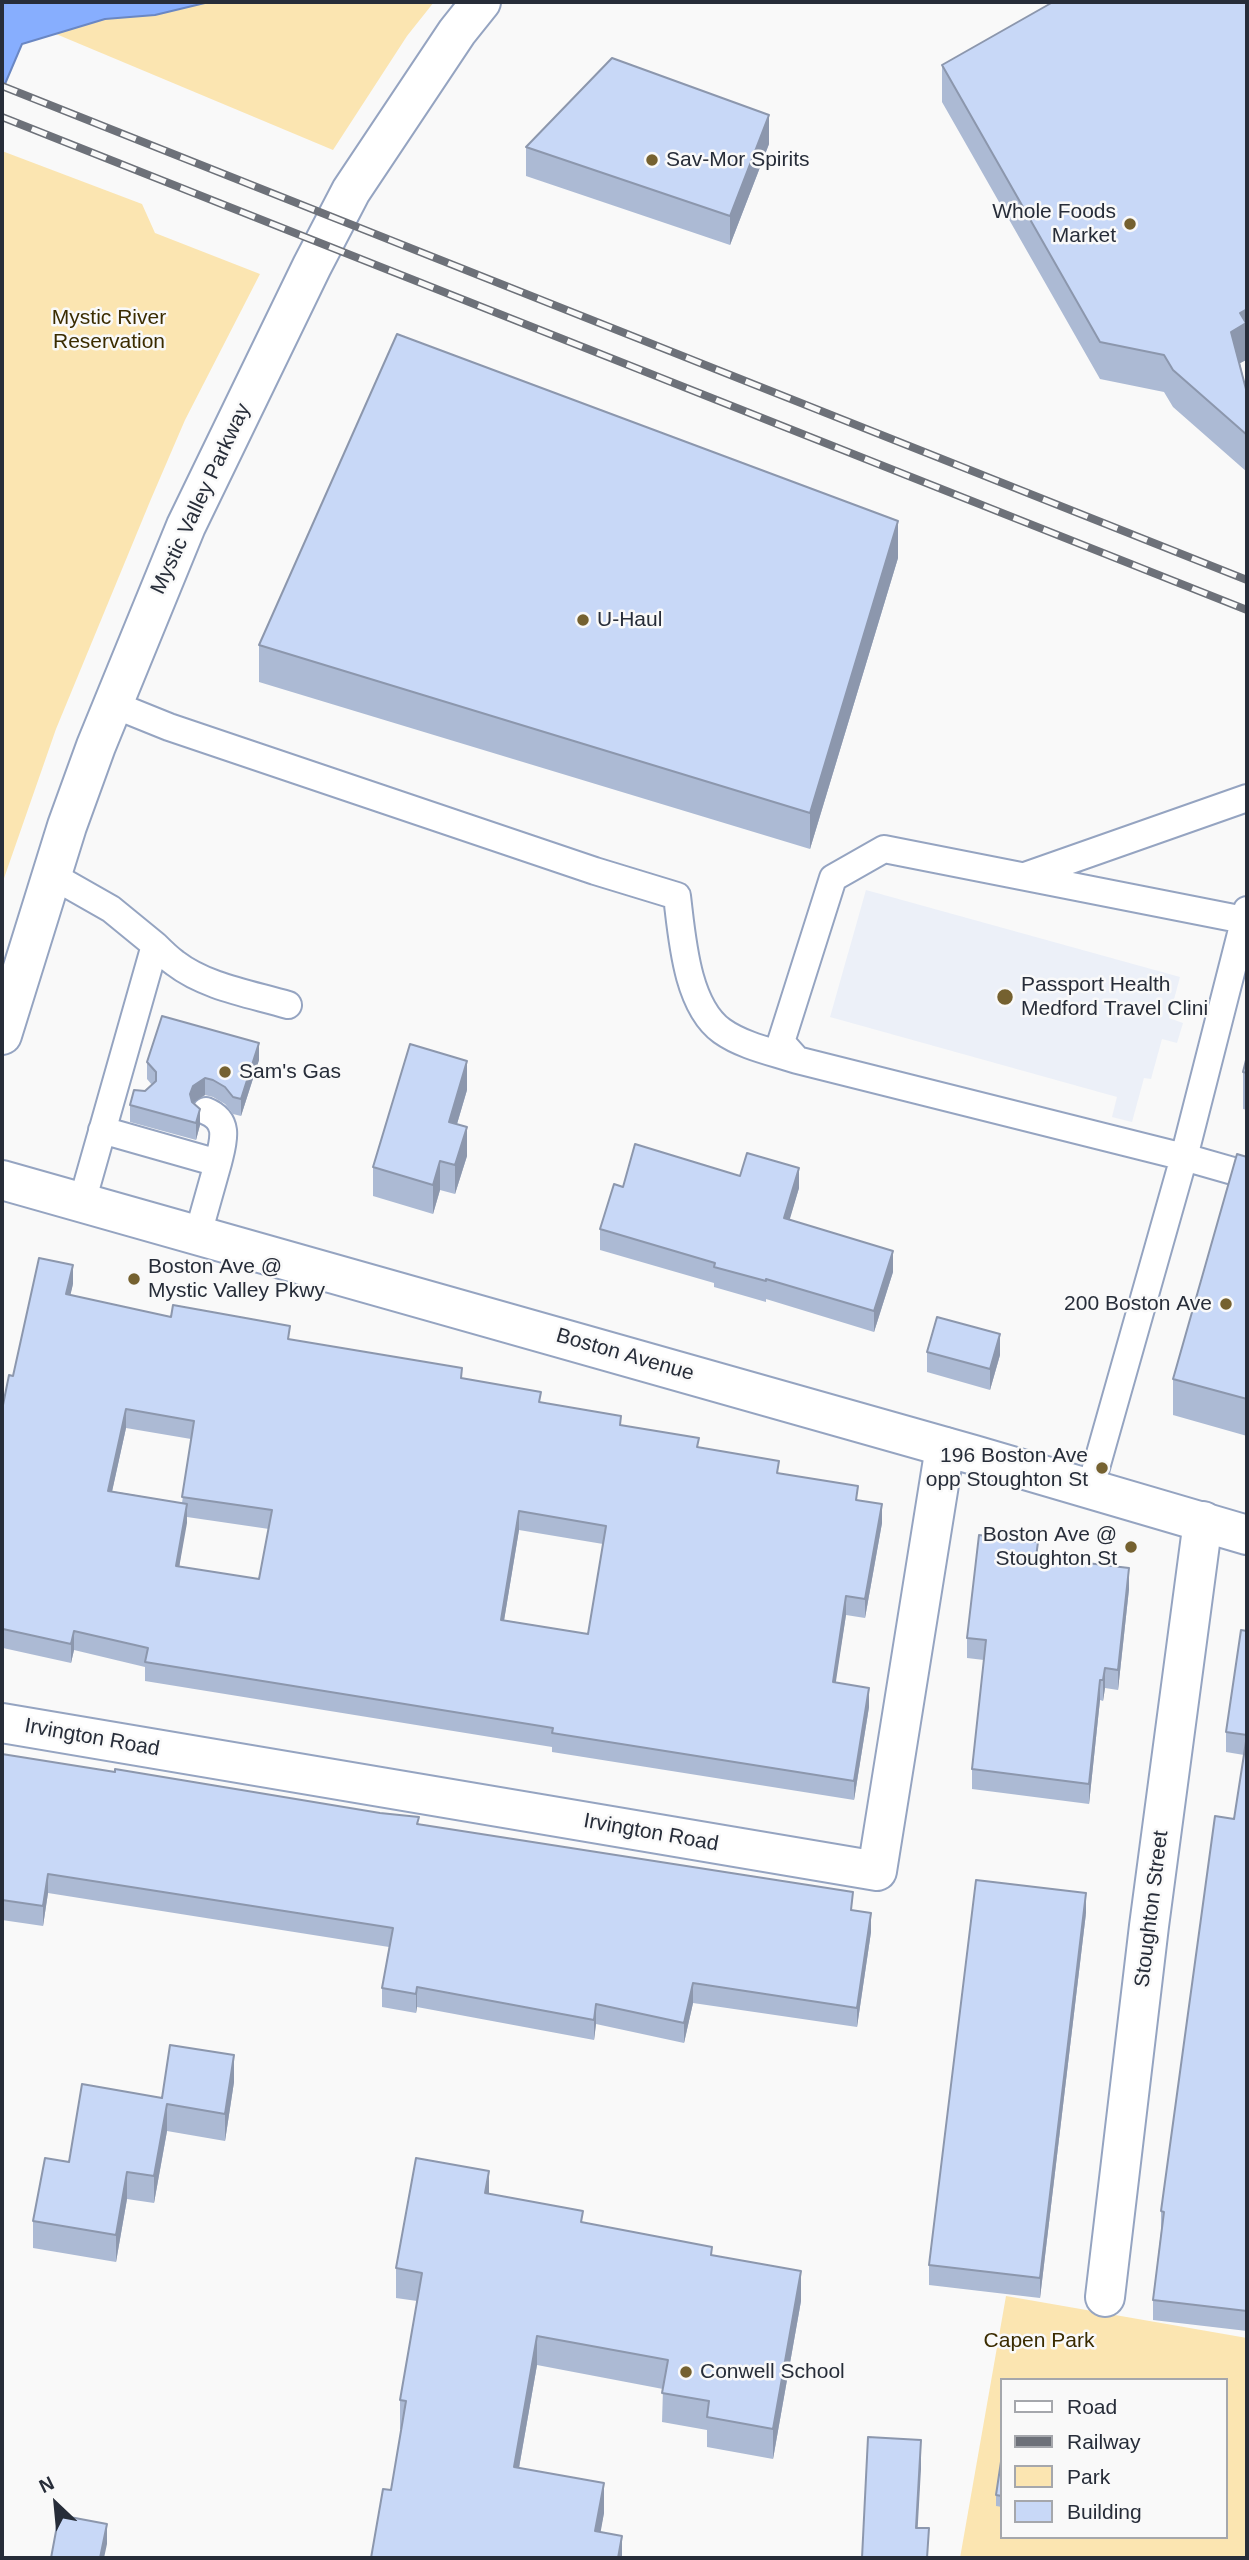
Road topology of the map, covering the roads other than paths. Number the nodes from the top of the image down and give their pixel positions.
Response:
1 (481, 2) edge
2 (112, 704) junction
3 (1247, 798) edge
4 (53, 876) junction
5 (1023, 876) junction
6 (1246, 915) edge
7 (155, 945) junction
8 (288, 1005) dead end
9 (2, 1035) edge
10 (797, 1060) junction
11 (115, 1085) junction
12 (141, 1093) edge
13 (205, 1111) dead end
14 (103, 1130) junction
15 (1184, 1157) junction
16 (218, 1163) junction
17 (1247, 1175) edge
18 (2, 1180) edge
19 (82, 1202) junction
20 (198, 1234) junction
21 (945, 1447) junction
22 (1090, 1489) junction
23 (1203, 1521) junction
24 (1247, 1535) edge
25 (2, 1723) edge
26 (1105, 2297) dead end

1 - 2 main road, Mystic Valley Parkway
2 - 4 main road, Mystic Valley Parkway
2 - 10 lane
3 - 5 lane
4 - 7 lane
4 - 9 main road, Mystic Valley Parkway
5 - 6 lane
5 - 10 lane
6 - 15 lane
7 - 8 lane
7 - 11 lane
10 - 15 lane
11 - 12 lane
11 - 14 lane
13 - 16 lane
14 - 16 lane
14 - 19 lane
15 - 17 lane
15 - 22 lane
16 - 20 lane
18 - 19 main road, Boston Avenue
19 - 20 main road, Boston Avenue
20 - 21 main road, Boston Avenue
21 - 22 main road, Boston Avenue
21 - 25 main road, Irvington Road
22 - 23 main road, Boston Avenue
23 - 24 main road, Boston Avenue
23 - 26 main road, Stoughton Street

